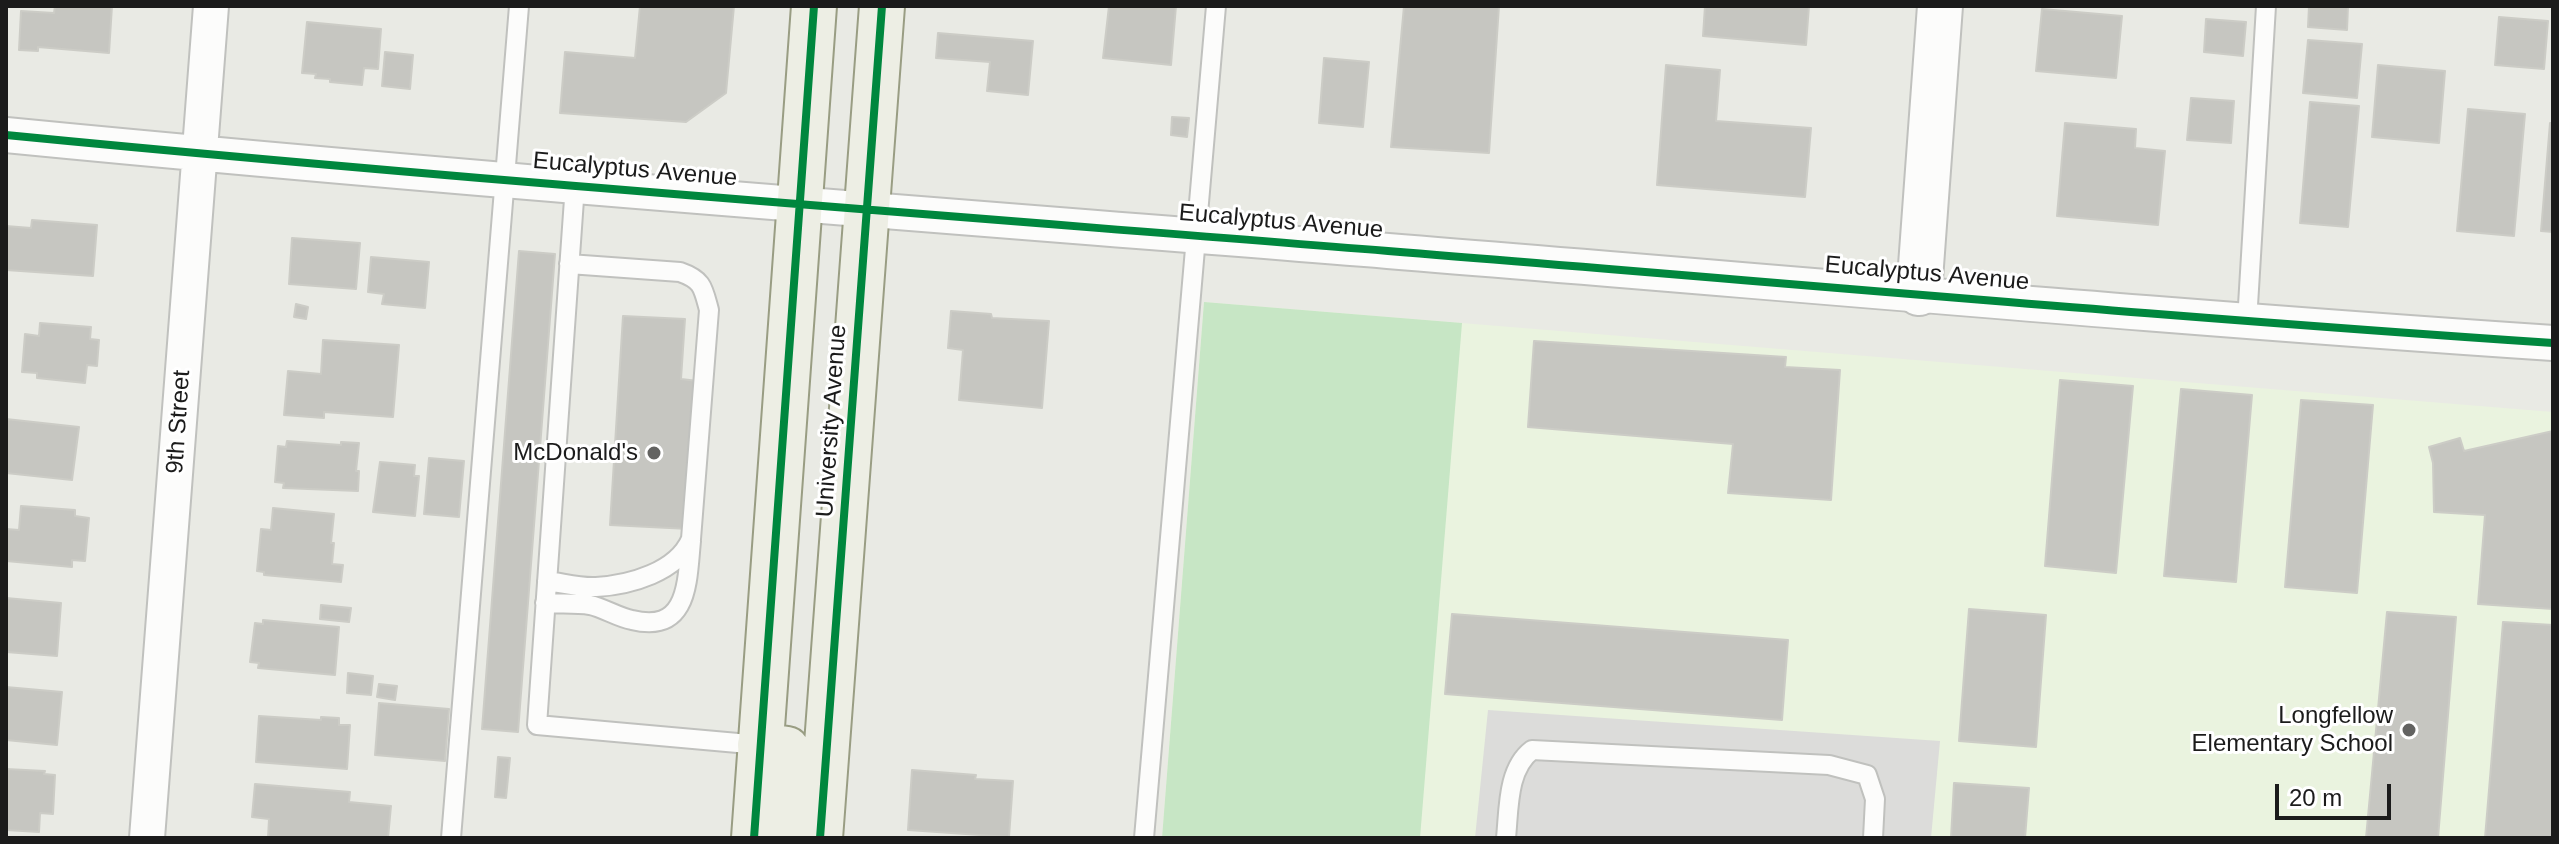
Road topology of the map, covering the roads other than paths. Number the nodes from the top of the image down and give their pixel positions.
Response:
1 (211, 6) edge
2 (519, 6) edge
3 (814, 6) edge
4 (882, 6) edge
5 (1216, 6) edge
6 (1940, 6) edge
7 (2266, 6) edge
8 (6, 135) edge
9 (199, 153) junction
10 (505, 179) junction
11 (575, 185) junction
12 (799, 204) junction
13 (868, 209) junction
14 (1196, 235) junction
15 (569, 264) junction
16 (1919, 293) junction
17 (2247, 322) junction
18 (2553, 343) edge
19 (691, 539) junction
20 (547, 581) junction
21 (545, 603) junction
22 (760, 745) junction
23 (147, 838) edge
24 (451, 838) edge
25 (754, 838) edge
26 (793, 838) edge
27 (820, 838) edge
28 (1144, 838) edge
29 (1506, 838) edge
30 (1873, 838) edge

1 - 9 street, 9th Street
2 - 10 lane
3 - 12 main road, University Avenue
4 - 13 main road, University Avenue
5 - 14 lane
6 - 16 street
7 - 17 lane
8 - 9 street, Eucalyptus Avenue
9 - 10 street, Eucalyptus Avenue
9 - 23 street, 9th Street
10 - 11 street, Eucalyptus Avenue
10 - 24 lane
11 - 12 street, Eucalyptus Avenue
11 - 15 lane
12 - 13 street, Eucalyptus Avenue
12 - 22 main road, University Avenue
13 - 14 street, Eucalyptus Avenue
13 - 27 main road, University Avenue
14 - 16 street, Eucalyptus Avenue
14 - 28 lane
15 - 19 lane
15 - 20 lane
16 - 17 street, Eucalyptus Avenue
17 - 18 street, Eucalyptus Avenue
19 - 20 lane
19 - 21 lane
20 - 21 lane
21 - 22 lane
22 - 25 main road, University Avenue
22 - 26 main road
29 - 30 lane

